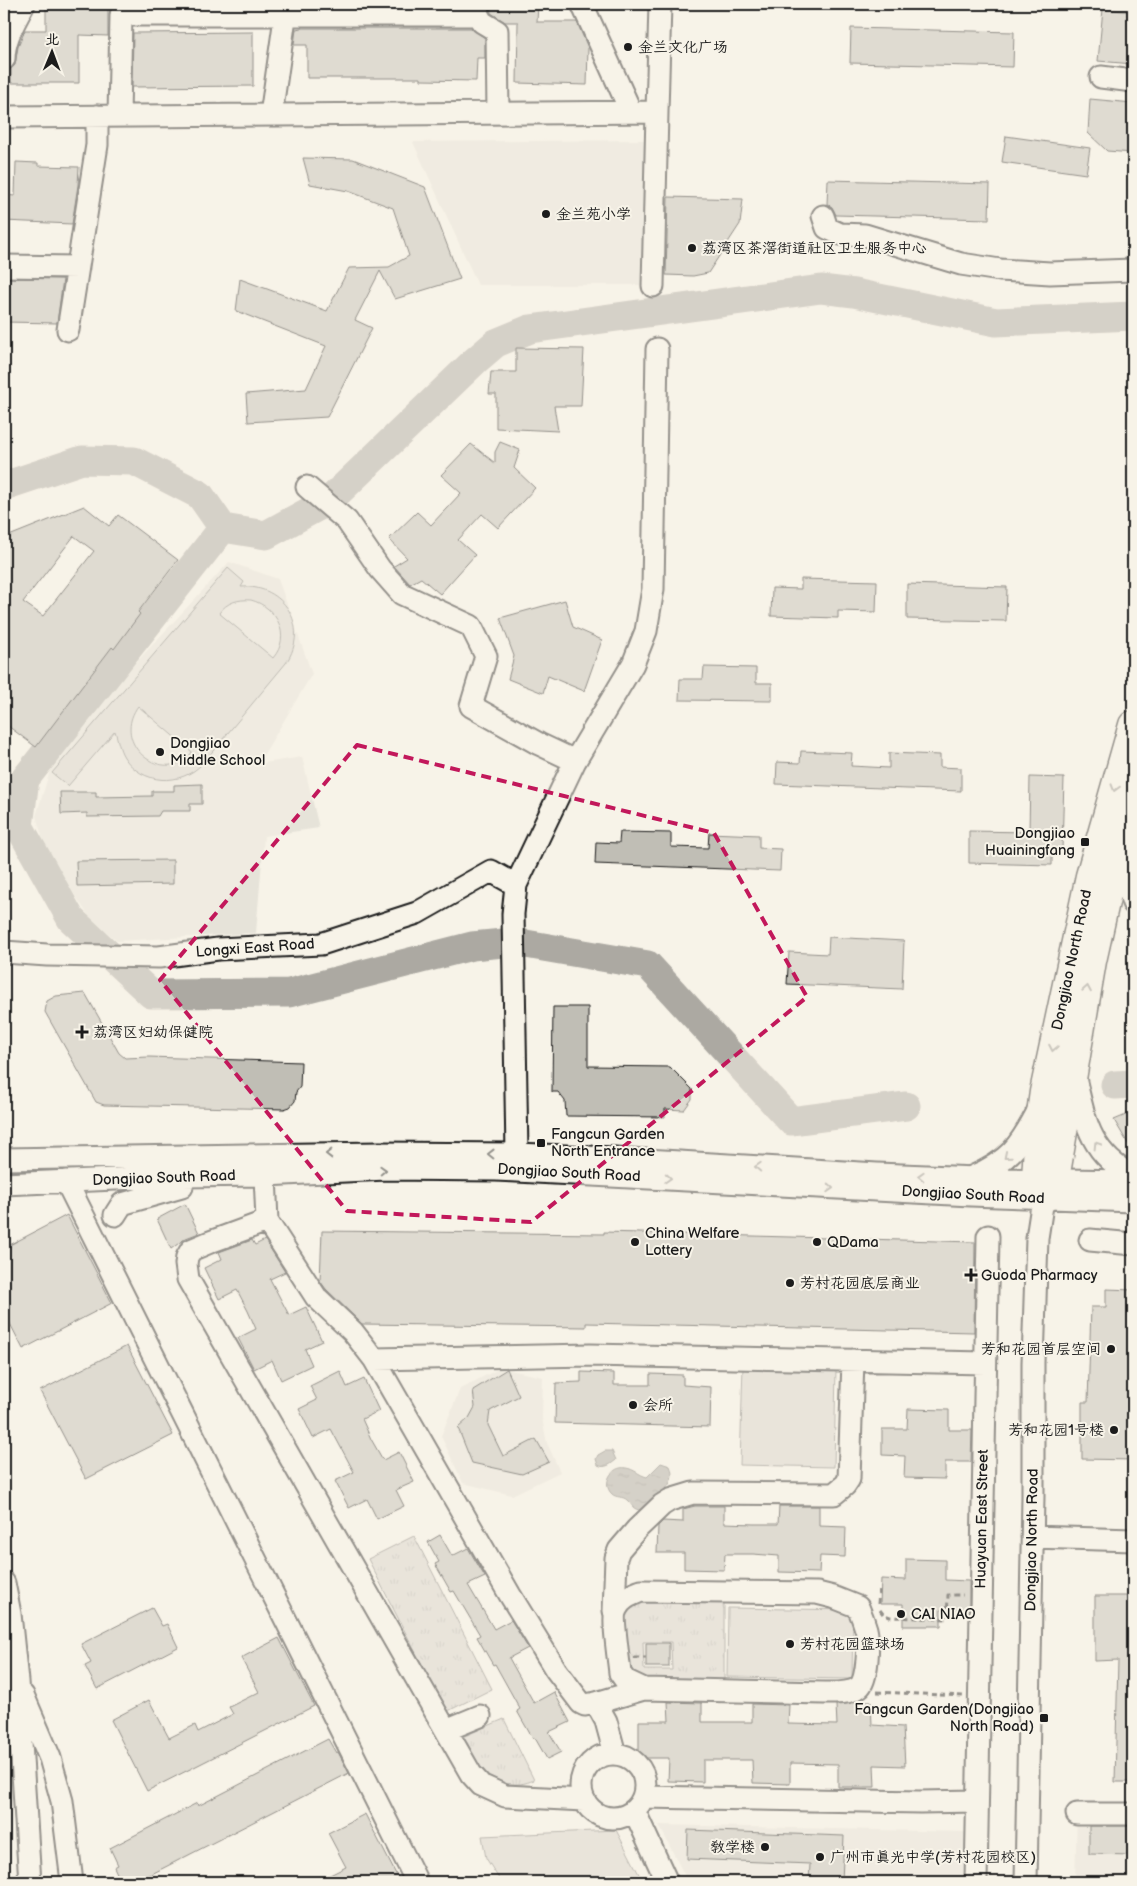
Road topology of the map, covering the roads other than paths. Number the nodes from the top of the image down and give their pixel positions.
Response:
1 (24, 4) edge
2 (582, 4) edge
3 (660, 4) edge
4 (153, 9) edge
5 (286, 9) edge
6 (478, 10) edge
7 (4, 59) edge
8 (1101, 77) dead end
9 (1133, 81) edge
10 (631, 112) junction
11 (657, 112) junction
12 (498, 113) junction
13 (271, 115) junction
14 (96, 116) junction
15 (119, 116) junction
16 (4, 117) edge
17 (823, 216) dead end
18 (4, 266) edge
19 (78, 267) junction
20 (1133, 270) edge
21 (653, 286) dead end
22 (68, 330) dead end
23 (657, 349) dead end
24 (307, 487) dead end
25 (1133, 725) edge
26 (575, 761) junction
27 (1133, 791) edge
28 (1117, 853) junction
29 (516, 885) junction
30 (1133, 903) edge
31 (4, 952) edge
32 (1073, 1072) junction
33 (1043, 1101) junction
34 (517, 1154) junction
35 (4, 1159) edge
36 (265, 1175) junction
37 (182, 1176) junction
38 (1133, 1176) edge
39 (969, 1178) junction
40 (66, 1181) junction
41 (1133, 1181) edge
42 (4, 1184) edge
43 (1045, 1186) junction
44 (1133, 1201) edge
45 (115, 1215) dead end
46 (268, 1221) junction
47 (988, 1236) dead end
48 (1090, 1240) dead end
49 (1133, 1244) edge
50 (374, 1359) junction
51 (853, 1360) junction
52 (985, 1363) junction
53 (1032, 1537) junction
54 (1133, 1540) edge
55 (4, 1583) edge
56 (614, 1611) junction
57 (17, 1681) junction
58 (644, 1689) junction
59 (596, 1703) junction
60 (480, 1716) dead end
61 (446, 1730) junction
62 (615, 1754) junction
63 (584, 1800) junction
64 (977, 1801) junction
65 (639, 1804) junction
66 (1077, 1814) dead end
67 (1133, 1814) edge
68 (30, 1882) edge
69 (72, 1882) edge
70 (417, 1882) edge
71 (667, 1882) edge
72 (976, 1882) edge
73 (1026, 1882) edge

1 - 7 street
2 - 10 street
3 - 11 street
4 - 5 street
4 - 15 street
5 - 6 street
5 - 13 street
6 - 12 street
8 - 9 street
10 - 11 street
10 - 12 street
11 - 21 street
12 - 13 street
13 - 15 street
14 - 15 street
14 - 16 street
14 - 19 street
17 - 20 street
18 - 19 street
19 - 22 street
23 - 26 street
24 - 26 street
25 -> 33 main road, Dongjiao North Road
26 - 29 street
27 - 28 main road, Dongjiao North Road
28 - 30 street
32 -> 28 main road, Dongjiao North Road
29 - 31 street, Longxi East Road
29 - 34 street
38 -> 32 street
32 - 43 main road, Dongjiao North Road
33 -> 39 street
33 - 43 main road, Dongjiao North Road
34 -> 35 street, Dongjiao South Road
39 -> 34 street, Dongjiao South Road
36 - 37 street, Dongjiao South Road
36 -> 43 street, Dongjiao South Road
36 - 46 street
37 - 40 street, Dongjiao South Road
37 - 45 street
39 - 43 street, Dongjiao South Road
40 - 42 street, Dongjiao South Road
40 - 70 street
41 - 43 street, Dongjiao South Road
43 - 44 street, Dongjiao South Road
43 - 53 street, Dongjiao North Road
46 - 50 street
46 - 61 street
47 - 52 street, Huayuan East Street
48 - 49 street
50 - 51 street
50 - 59 street
51 - 52 street
51 - 56 street
52 - 64 street, Huayuan East Street
53 - 54 street
53 - 73 street, Dongjiao North Road
55 - 57 street
56 - 58 street
56 - 58 street
57 - 68 street
57 - 69 street
58 - 59 street
59 - 62 street
60 - 61 street
61 - 63 street
62 - 63 street
62 - 65 street
63 - 65 street
64 - 65 street
64 - 72 street, Huayuan East Street
65 - 71 street
66 - 67 street

